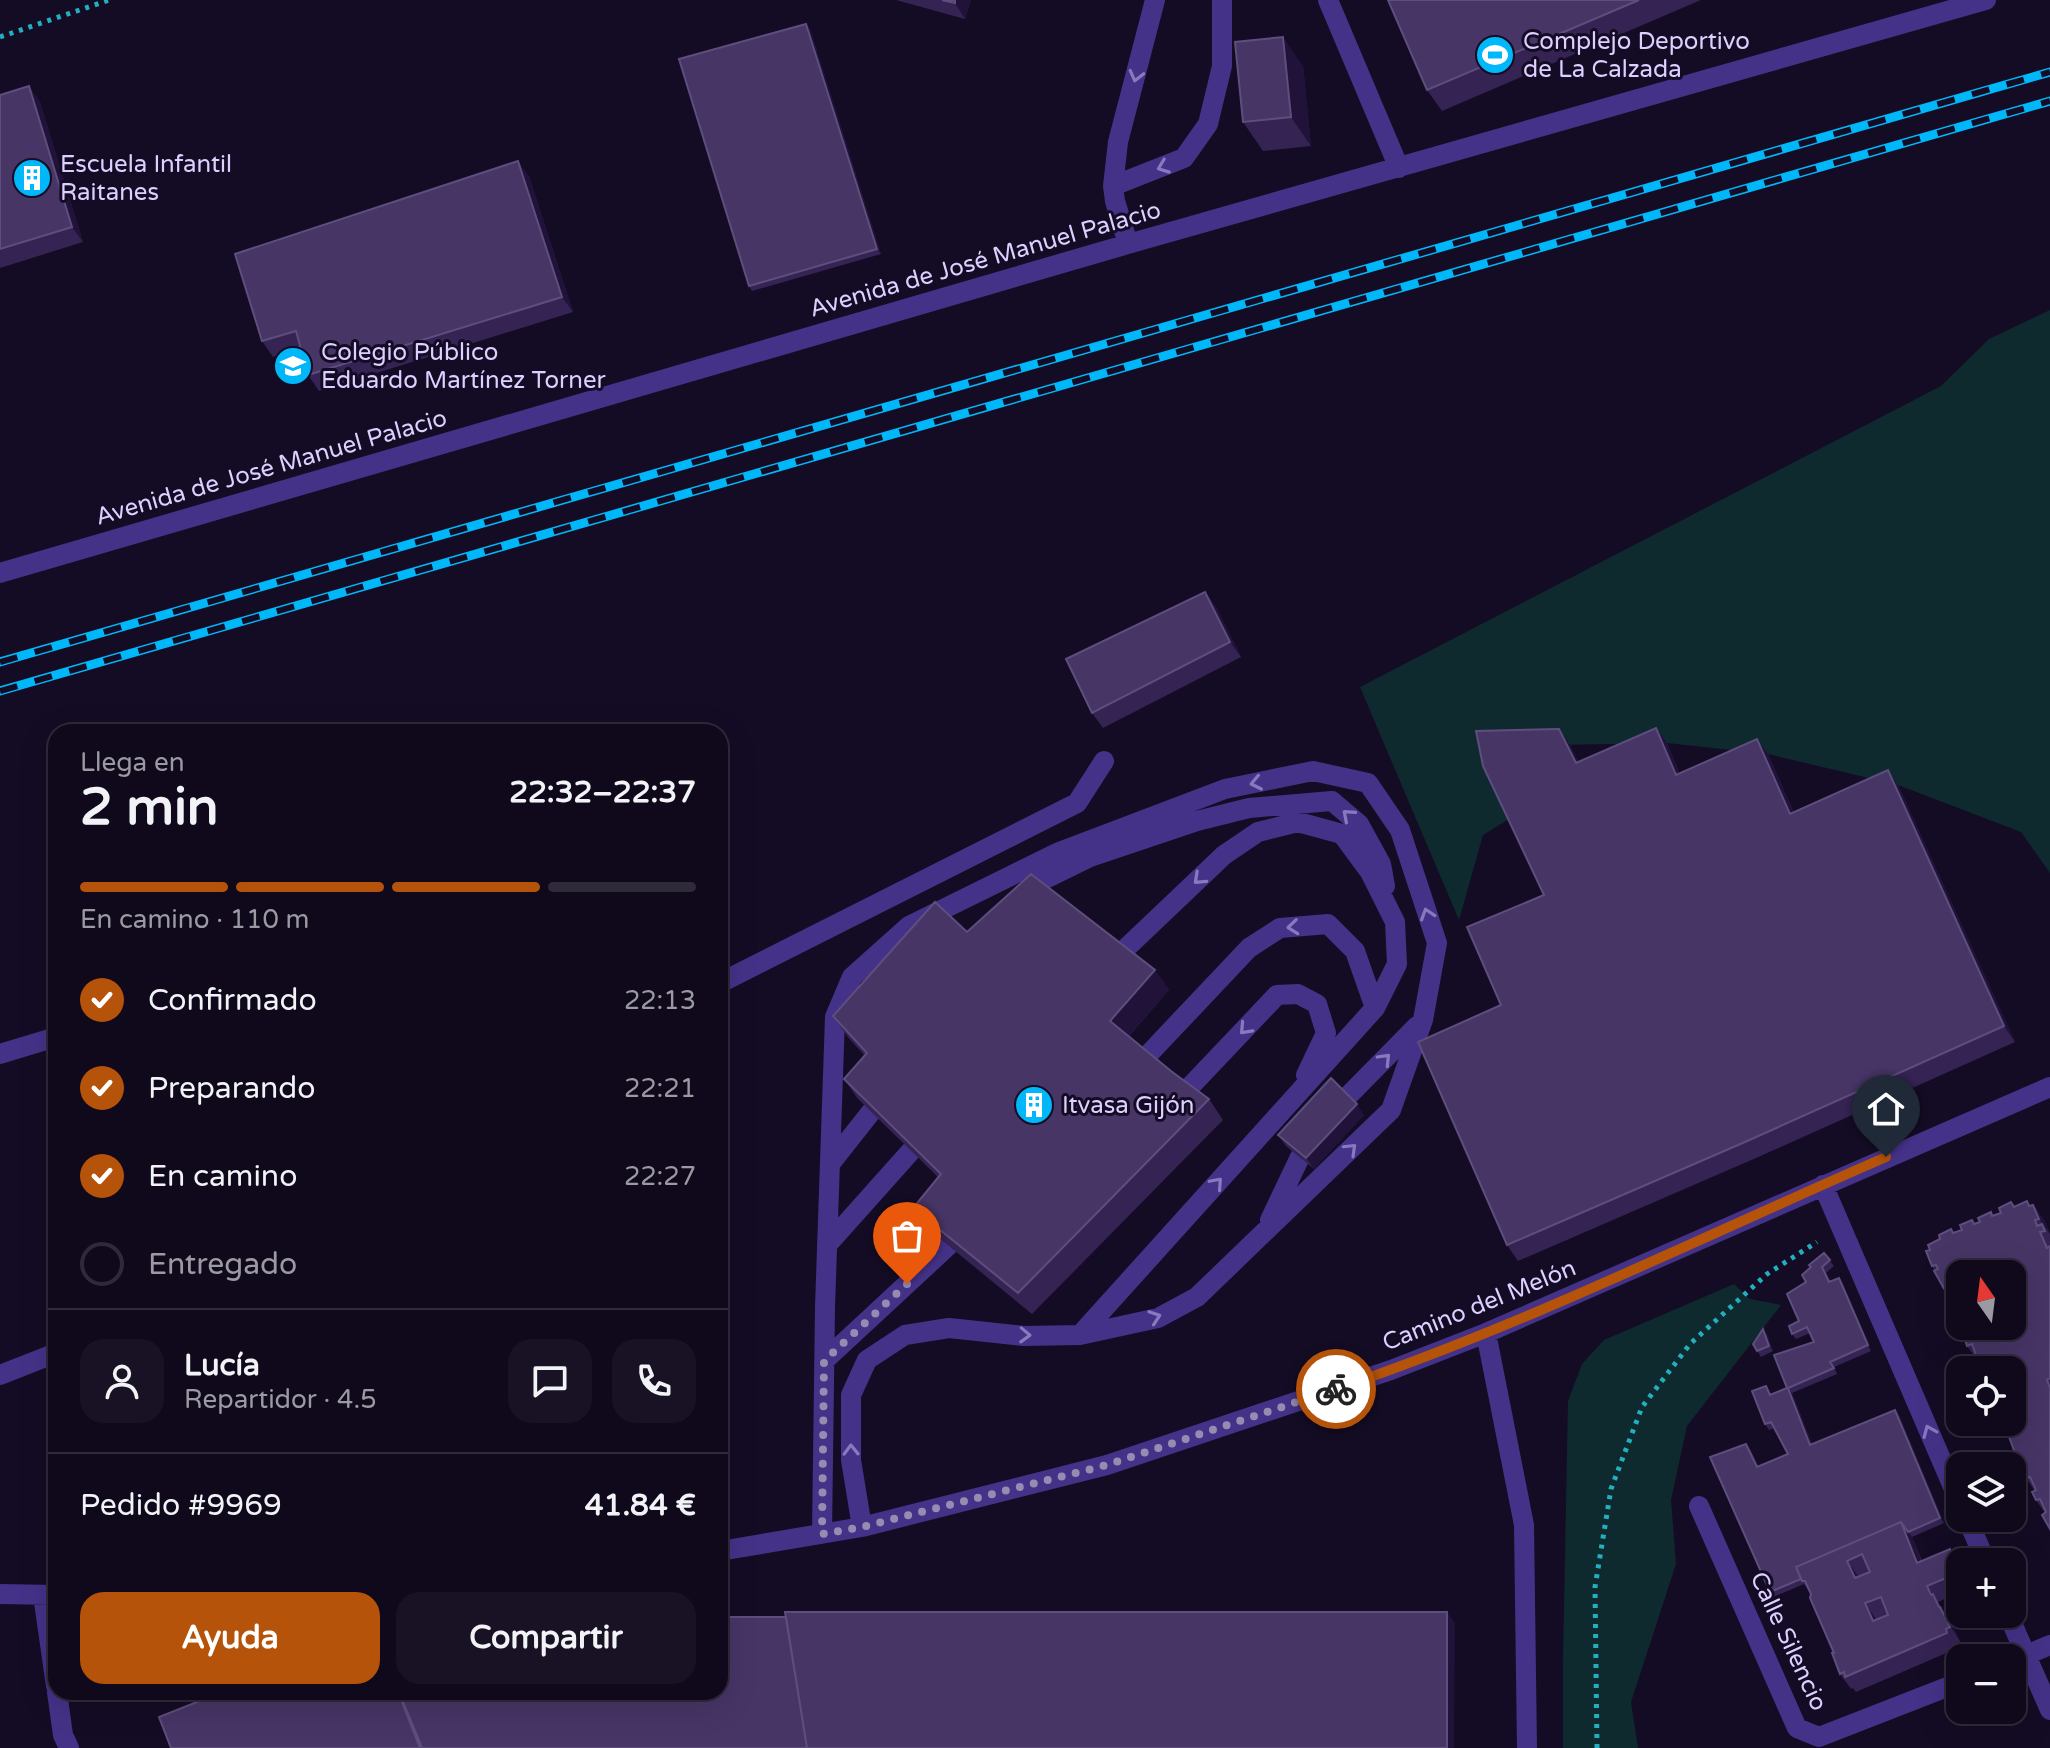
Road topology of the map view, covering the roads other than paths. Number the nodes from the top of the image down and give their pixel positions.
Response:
1 (1155, 0) edge
2 (1222, 0) edge
3 (1328, 0) edge
4 (1986, 0) edge
5 (1399, 168) junction
6 (1113, 186) junction
7 (1128, 244) junction
8 (0, 573) edge
9 (1104, 761) dead end
10 (1389, 910) junction
11 (1005, 911) edge
12 (1122, 952) edge
13 (728, 979) edge
14 (1375, 1008) junction
15 (1423, 1020) junction
16 (48, 1039) edge
17 (0, 1054) edge
18 (1145, 1058) edge
19 (2050, 1087) edge
20 (1185, 1092) edge
21 (1295, 1096) junction
22 (1347, 1097) edge
23 (871, 1112) edge
24 (911, 1151) edge
25 (1300, 1157) edge
26 (830, 1164) junction
27 (1823, 1185) junction
28 (1265, 1231) junction
29 (827, 1245) junction
30 (949, 1245) edge
31 (1486, 1333) junction
32 (1080, 1335) junction
33 (48, 1356) edge
34 (824, 1361) junction
35 (0, 1375) edge
36 (1946, 1471) edge
37 (1699, 1506) dead end
38 (862, 1527) junction
39 (822, 1534) junction
40 (728, 1550) edge
41 (0, 1594) edge
42 (48, 1595) edge
43 (2050, 1645) edge
44 (2026, 1655) edge
45 (2026, 1670) edge
46 (1946, 1687) edge
47 (57, 1700) edge
48 (2050, 1710) edge
49 (60, 1744) edge
50 (1527, 1748) edge

1 -> 6 street
2 -> 6 street
3 - 5 street
4 - 5 street, Avenida de José Manuel Palacio
5 - 7 street, Avenida de José Manuel Palacio
6 - 7 street
7 - 8 street, Avenida de José Manuel Palacio
9 - 13 street
10 -> 11 street
10 -> 12 street
10 - 14 street
14 -> 18 street
14 - 21 street
22 -> 15 street
15 -> 26 street
28 -> 15 street
16 - 17 street
19 - 27 street, Camino del Melón
21 -> 20 street
32 -> 21 street
23 - 26 street
24 - 29 street
25 - 28 street
26 - 29 street
27 - 31 street, Camino del Melón
36 -> 27 street
32 -> 28 street
29 - 34 street
30 - 34 street
31 - 38 street, Camino del Melón
31 - 50 street
38 -> 32 street
33 - 35 street
34 - 39 street
37 - 46 street, Calle Silencio
38 - 39 street, Camino del Melón
39 - 40 street, Camino del Melón
41 - 42 street
43 - 44 street
45 - 48 street
47 - 49 street

